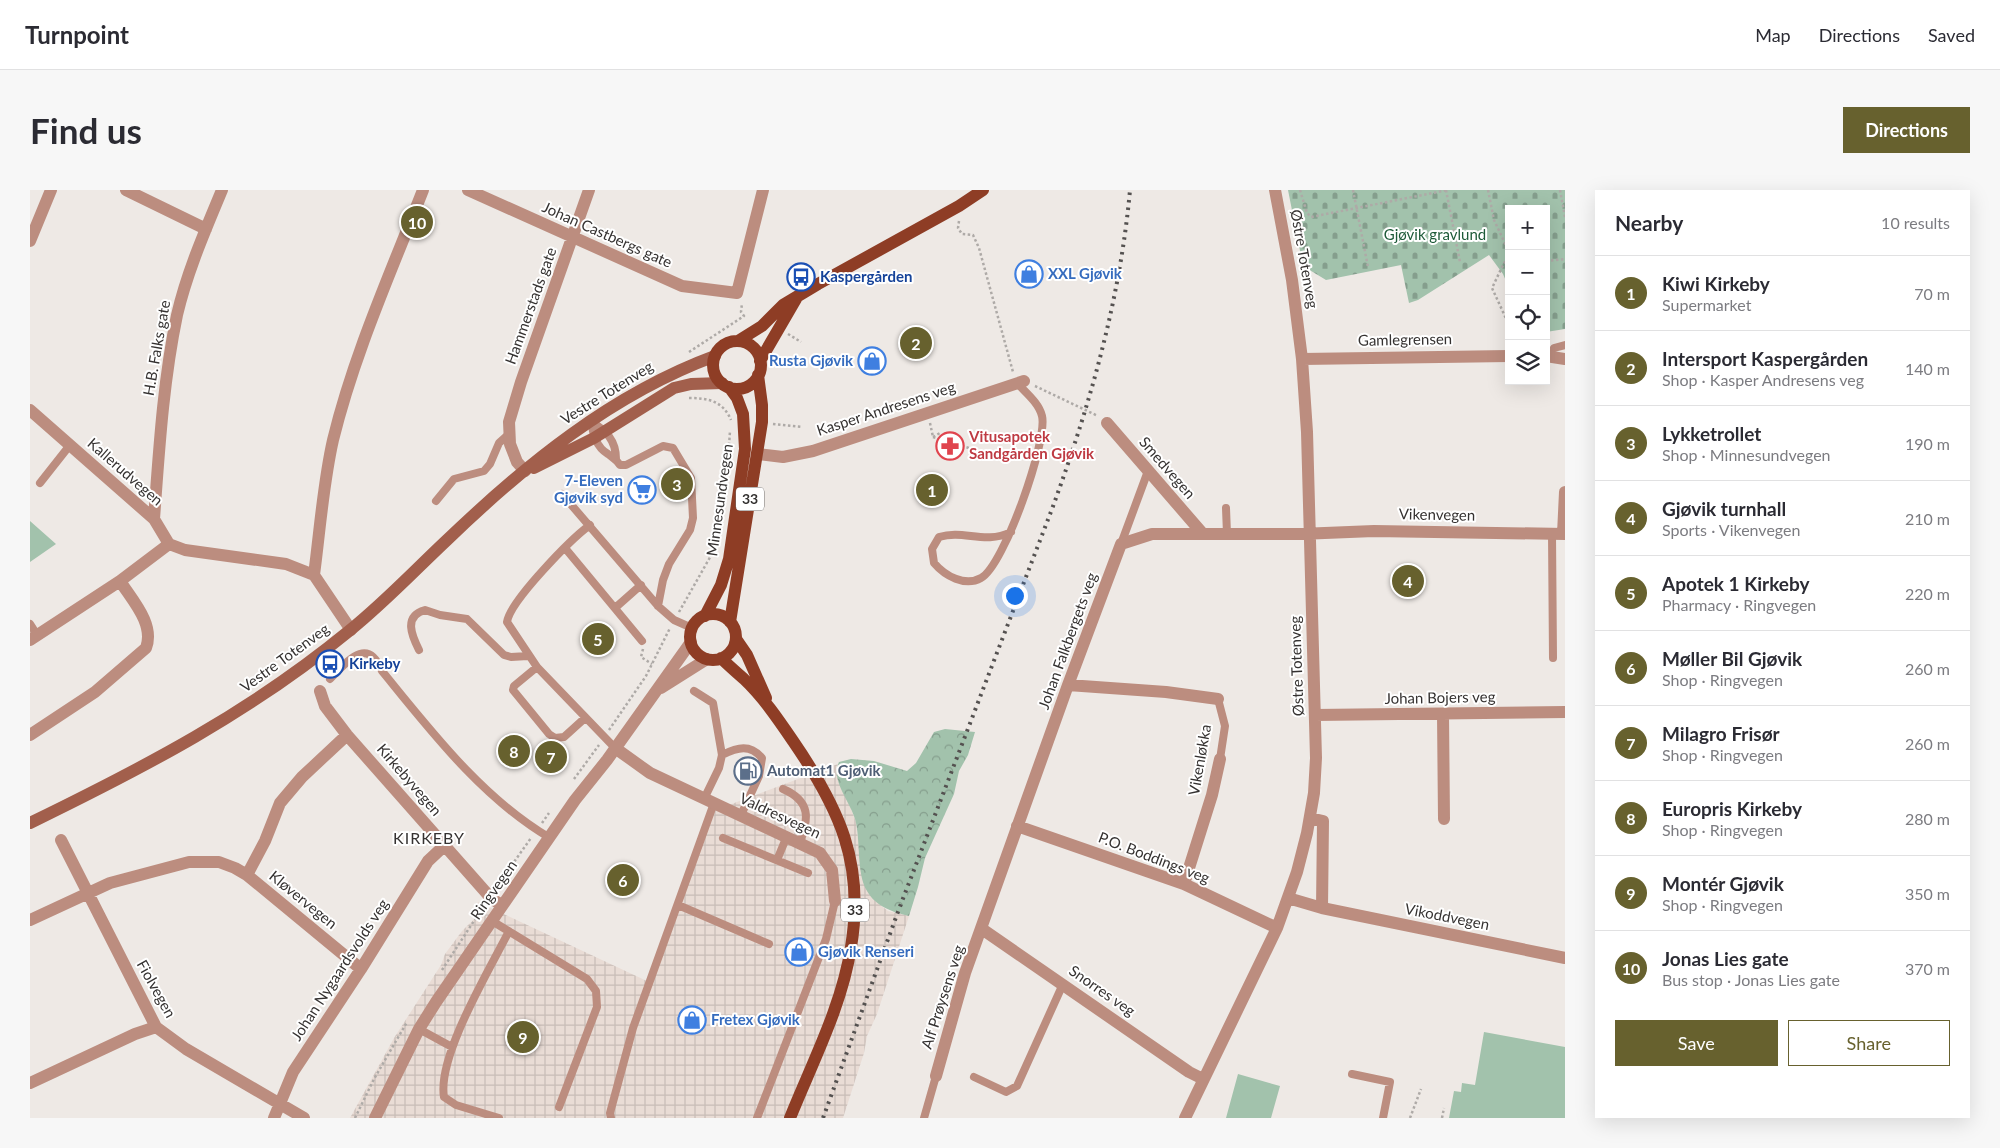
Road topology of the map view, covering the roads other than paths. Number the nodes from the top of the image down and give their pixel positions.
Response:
1 (51, 190) edge
2 (126, 190) edge
3 (222, 190) edge
4 (423, 190) edge
5 (468, 190) edge
6 (588, 190) edge
7 (763, 190) edge
8 (983, 190) edge
9 (991, 190) edge
10 (1275, 190) edge
11 (969, 200) junction
12 (206, 229) junction
13 (572, 238) junction
14 (30, 241) edge
15 (796, 299) junction
16 (738, 341) junction
17 (1565, 345) edge
18 (1550, 353) edge
19 (714, 356) junction
20 (1505, 356) edge
21 (1550, 356) edge
22 (1302, 359) junction
23 (1565, 359) edge
24 (760, 361) junction
25 (758, 375) junction
26 (1020, 382) joint
27 (725, 385) junction
28 (30, 410) edge
29 (591, 422) junction
30 (1107, 423) road end
31 (606, 431) junction
32 (509, 434) junction
33 (594, 438) junction
34 (70, 445) junction
35 (757, 454) junction
36 (616, 459) junction
37 (524, 471) junction
38 (1148, 471) junction
39 (40, 483) dead end
40 (1565, 492) edge
41 (562, 494) dead end
42 (436, 501) dead end
43 (1226, 508) dead end
44 (154, 519) junction
45 (590, 524) junction
46 (1011, 532) junction
47 (1203, 534) junction
48 (1227, 534) junction
49 (1309, 534) junction
50 (1560, 534) edge
51 (169, 544) junction
52 (1121, 544) junction
53 (565, 548) junction
54 (314, 575) junction
55 (120, 581) junction
56 (641, 585) junction
57 (658, 606) junction
58 (615, 608) junction
59 (705, 616) junction
60 (730, 622) junction
61 (692, 628) junction
62 (351, 630) junction
63 (32, 633) edge
64 (736, 639) junction
65 (642, 641) road end
66 (691, 642) junction
67 (419, 650) dead end
68 (528, 656) junction
69 (721, 658) junction
70 (1553, 658) dead end
71 (707, 659) junction
72 (537, 667) junction
73 (330, 679) dead end
74 (1068, 685) junction
75 (320, 691) dead end
76 (656, 691) junction
77 (694, 691) dead end
78 (1218, 699) joint
79 (773, 712) junction
80 (1565, 712) edge
81 (1443, 714) junction
82 (1315, 715) junction
83 (585, 718) junction
84 (30, 735) edge
85 (347, 735) junction
86 (615, 748) junction
87 (722, 755) junction
88 (1220, 759) joint
89 (783, 789) dead end
90 (709, 801) junction
91 (741, 815) junction
92 (1310, 818) junction
93 (1444, 819) dead end
94 (30, 823) edge
95 (1017, 826) junction
96 (787, 836) junction
97 (550, 838) junction
98 (723, 838) dead end
99 (61, 840) dead end
100 (800, 842) junction
101 (444, 846) junction
102 (777, 860) junction
103 (808, 873) dead end
104 (247, 875) junction
105 (1184, 884) junction
106 (88, 892) junction
107 (1288, 898) junction
108 (835, 901) joint
109 (678, 905) junction
110 (502, 906) junction
111 (1322, 908) junction
112 (30, 920) edge
113 (492, 921) junction
114 (1276, 928) junction
115 (982, 929) junction
116 (509, 931) junction
117 (770, 944) dead end
118 (1565, 958) edge
119 (361, 969) junction
120 (1063, 984) junction
121 (156, 1027) junction
122 (418, 1028) junction
123 (452, 1047) junction
124 (1352, 1074) dead end
125 (936, 1076) joint
126 (974, 1076) dead end
127 (1203, 1079) junction
128 (30, 1083) edge
129 (280, 1104) junction
130 (559, 1107) dead end
131 (274, 1118) edge
132 (304, 1118) edge
133 (375, 1118) edge
134 (499, 1118) edge
135 (611, 1118) edge
136 (756, 1118) edge
137 (790, 1118) edge
138 (924, 1118) edge
139 (1185, 1118) edge
140 (1383, 1118) edge

1 - 14 street
2 - 12 street
3 - 12 street, H.B. Falks gate
4 - 54 street
5 - 13 street, Johan Castbergs gate
6 - 13 street, Hammerstads gate
7 - 13 street, Johan Castbergs gate
8 - 11 main road, 33
9 - 11 main road, 33
10 - 22 street, Østre Totenveg
11 - 15 main road, 33
12 - 44 street, H.B. Falks gate
13 - 32 street, Hammerstads gate
15 - 16 main road, 33
15 - 24 main road, 33
16 - 19 main road, 33
16 - 24 main road
17 - 18 lane
19 - 27 main road, 33
19 - 29 main road, Vestre Totenveg
20 - 22 street, Gamlegrensen
21 - 23 street
22 - 49 street, Østre Totenveg
24 - 25 main road, 33
25 - 27 main road
25 - 35 main road, Minnesundvegen / 33
26 - 35 street, Kasper Andresens veg
26 - 46 lane
27 - 31 main road, Vestre Totenveg
27 - 59 main road, Minnesundvegen / 33
28 - 34 street, Kallerudvegen
29 - 31 lane
29 - 33 lane
29 - 37 main road, Vestre Totenveg
30 - 38 street, Smedvegen
31 - 33 main road, Vestre Totenveg
31 - 36 lane
32 - 37 street, Hammerstads gate
32 - 42 lane, Hammerstads gate
33 - 36 lane
33 - 37 main road, Vestre Totenveg
34 - 39 lane
34 - 44 street, Kallerudvegen
35 - 60 main road, Minnesundvegen / 33
36 - 57 lane
37 - 62 main road, Vestre Totenveg
38 - 47 street, Smedvegen
38 - 52 lane
40 - 50 street
41 - 45 lane
43 - 48 lane
44 - 51 street, Kallerudvegen
45 - 53 lane
45 - 56 lane
46 - 46 lane
47 - 48 street
47 - 52 street
48 - 49 street
49 - 50 street, Vikenvegen
49 - 82 street, Østre Totenveg
50 - 70 lane
51 - 54 street
51 - 55 street
52 - 74 street, Johan Falkbergets veg
53 - 58 lane
53 - 68 lane
54 - 62 street
55 - 63 street
55 - 84 street
56 - 57 lane
56 - 58 lane
57 - 61 lane
58 - 65 lane
59 - 60 main road
59 - 61 main road, Minnesundvegen / 33
60 - 64 main road, Minnesundvegen / 33
61 - 66 main road
62 - 94 main road, Vestre Totenveg
64 - 69 main road
64 - 79 main road, Minnesundvegen / 33
66 - 71 main road
66 - 76 street, Ringvegen
67 - 68 lane
68 - 72 lane
69 - 71 main road
69 - 79 main road, Minnesundvegen / 33
71 - 76 street, Ringvegen
72 - 83 lane
72 - 83 lane
73 - 97 lane
74 - 78 street, Vikenløkka
74 - 95 street, Johan Falkbergets veg
75 - 85 street, Kirkebyvegen
76 - 86 street, Ringvegen
77 - 87 lane
78 - 88 lane, Vikenløkka
79 - 137 main road, Minnesundvegen / 33
80 - 81 street, Johan Bojers veg
81 - 82 street, Johan Bojers veg
81 - 93 street
82 - 92 street, Østre Totenveg
83 - 86 lane
85 - 101 street, Kirkebyvegen
85 - 104 street
86 - 90 street, Valdresvegen
86 - 97 street, Ringvegen
87 - 90 lane
87 - 91 lane
88 - 105 street, Vikenløkka
89 - 100 lane
90 - 91 street, Valdresvegen
90 - 109 lane
91 - 96 street, Valdresvegen
92 - 107 street, Østre Totenveg
92 - 111 street
95 - 105 street, P.O. Boddings veg
95 - 115 street, Johan Falkbergets veg
96 - 100 street, Valdresvegen
96 - 102 lane
97 - 110 street, Ringvegen
98 - 102 lane
99 - 106 street, Fiolvegen
100 - 108 street, Valdresvegen
101 - 110 street, Kirkebyvegen
101 - 119 street, Johan Nygaardsvolds veg
102 - 103 lane
104 - 106 street, Kløvervegen
104 - 119 street, Kløvervegen
105 - 114 street, P.O. Boddings veg
106 - 112 street, Kløvervegen
106 - 121 street, Fiolvegen
107 - 111 street, Vikoddvegen
107 - 114 street, Østre Totenveg
108 - 136 lane, Valdresvegen
109 - 117 lane
109 - 135 lane
110 - 113 street, Ringvegen
111 - 118 street, Vikoddvegen
113 - 116 lane
113 - 122 street, Ringvegen
114 - 127 street, Østre Totenveg
115 - 120 street, Snorres veg
115 - 125 street, Alf Prøysens veg
116 - 123 lane
116 - 130 lane
119 - 129 street, Johan Nygaardsvolds veg
120 - 126 lane
120 - 127 street, Snorres veg
121 - 128 street
121 - 129 street, Fiolvegen
122 - 123 lane
122 - 133 street, Ringvegen
123 - 134 lane
124 - 140 lane
125 - 138 lane
127 - 139 street, Østre Totenveg
129 - 131 street, Johan Nygaardsvolds veg
129 - 132 street, Fiolvegen

